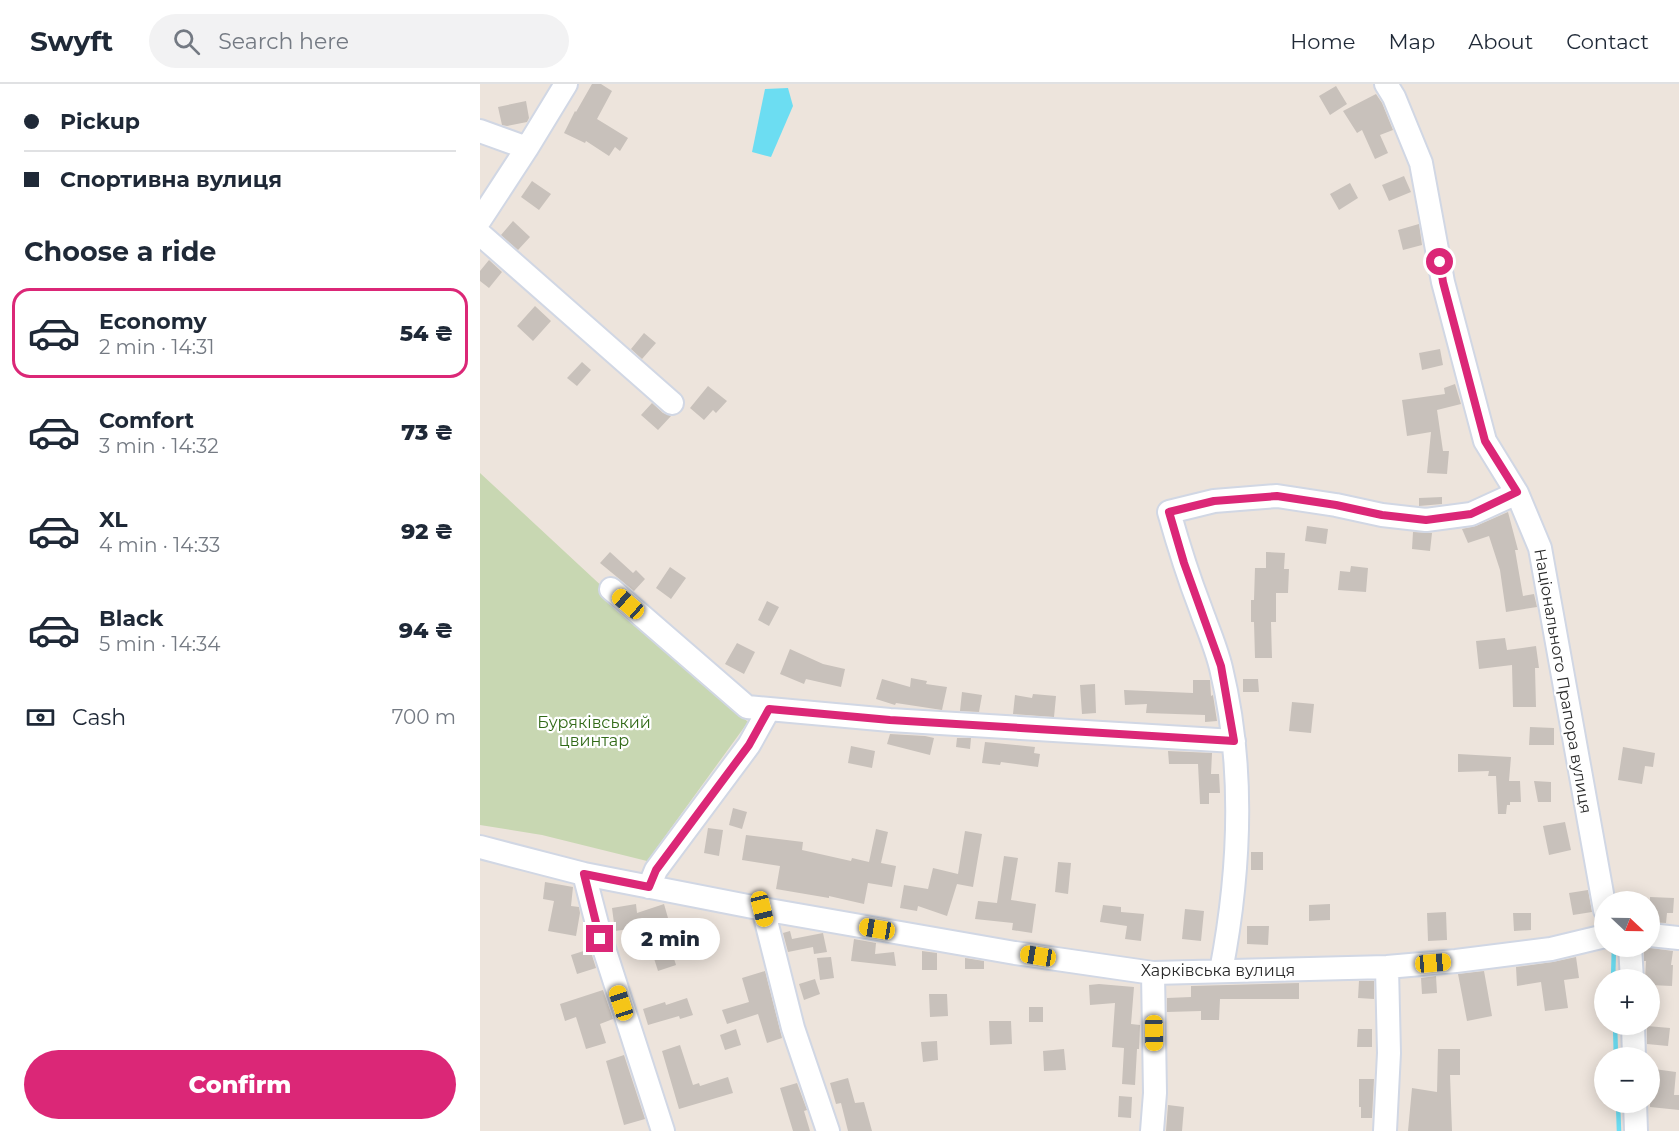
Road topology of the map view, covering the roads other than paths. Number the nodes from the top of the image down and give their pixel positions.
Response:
1 (566, 84) edge
2 (1386, 84) edge
3 (480, 131) edge
4 (528, 148) junction
5 (480, 220) edge
6 (480, 234) edge
7 (672, 403) dead end
8 (1517, 492) junction
9 (611, 589) dead end
10 (769, 709) junction
11 (1234, 741) junction
12 (480, 847) edge
13 (584, 874) junction
14 (649, 887) junction
15 (1602, 891) edge
16 (762, 909) junction
17 (1660, 936) edge
18 (1679, 938) edge
19 (1594, 939) edge
20 (1387, 967) junction
21 (1221, 972) junction
22 (1153, 973) junction
23 (1635, 1113) edge
24 (663, 1131) edge
25 (828, 1131) edge
26 (1152, 1131) edge
27 (1385, 1131) edge
28 (1636, 1131) edge

1 - 4 street
2 - 8 street, Національного Прапора вулиця
3 - 4 street
4 - 5 street
6 - 7 street
8 - 11 street
8 - 15 street, Національного Прапора вулиця
9 - 10 street
10 - 11 street
10 - 14 street
11 - 21 street
12 - 13 street, Харківська вулиця
13 - 14 street, Харківська вулиця
13 - 24 street
14 - 16 street, Харківська вулиця
16 - 22 street, Харківська вулиця
16 - 25 street
17 - 18 street
19 - 20 street, Харківська вулиця
20 - 21 street, Харківська вулиця
20 - 27 street
21 - 22 street, Харківська вулиця
22 - 26 street
23 - 28 street

